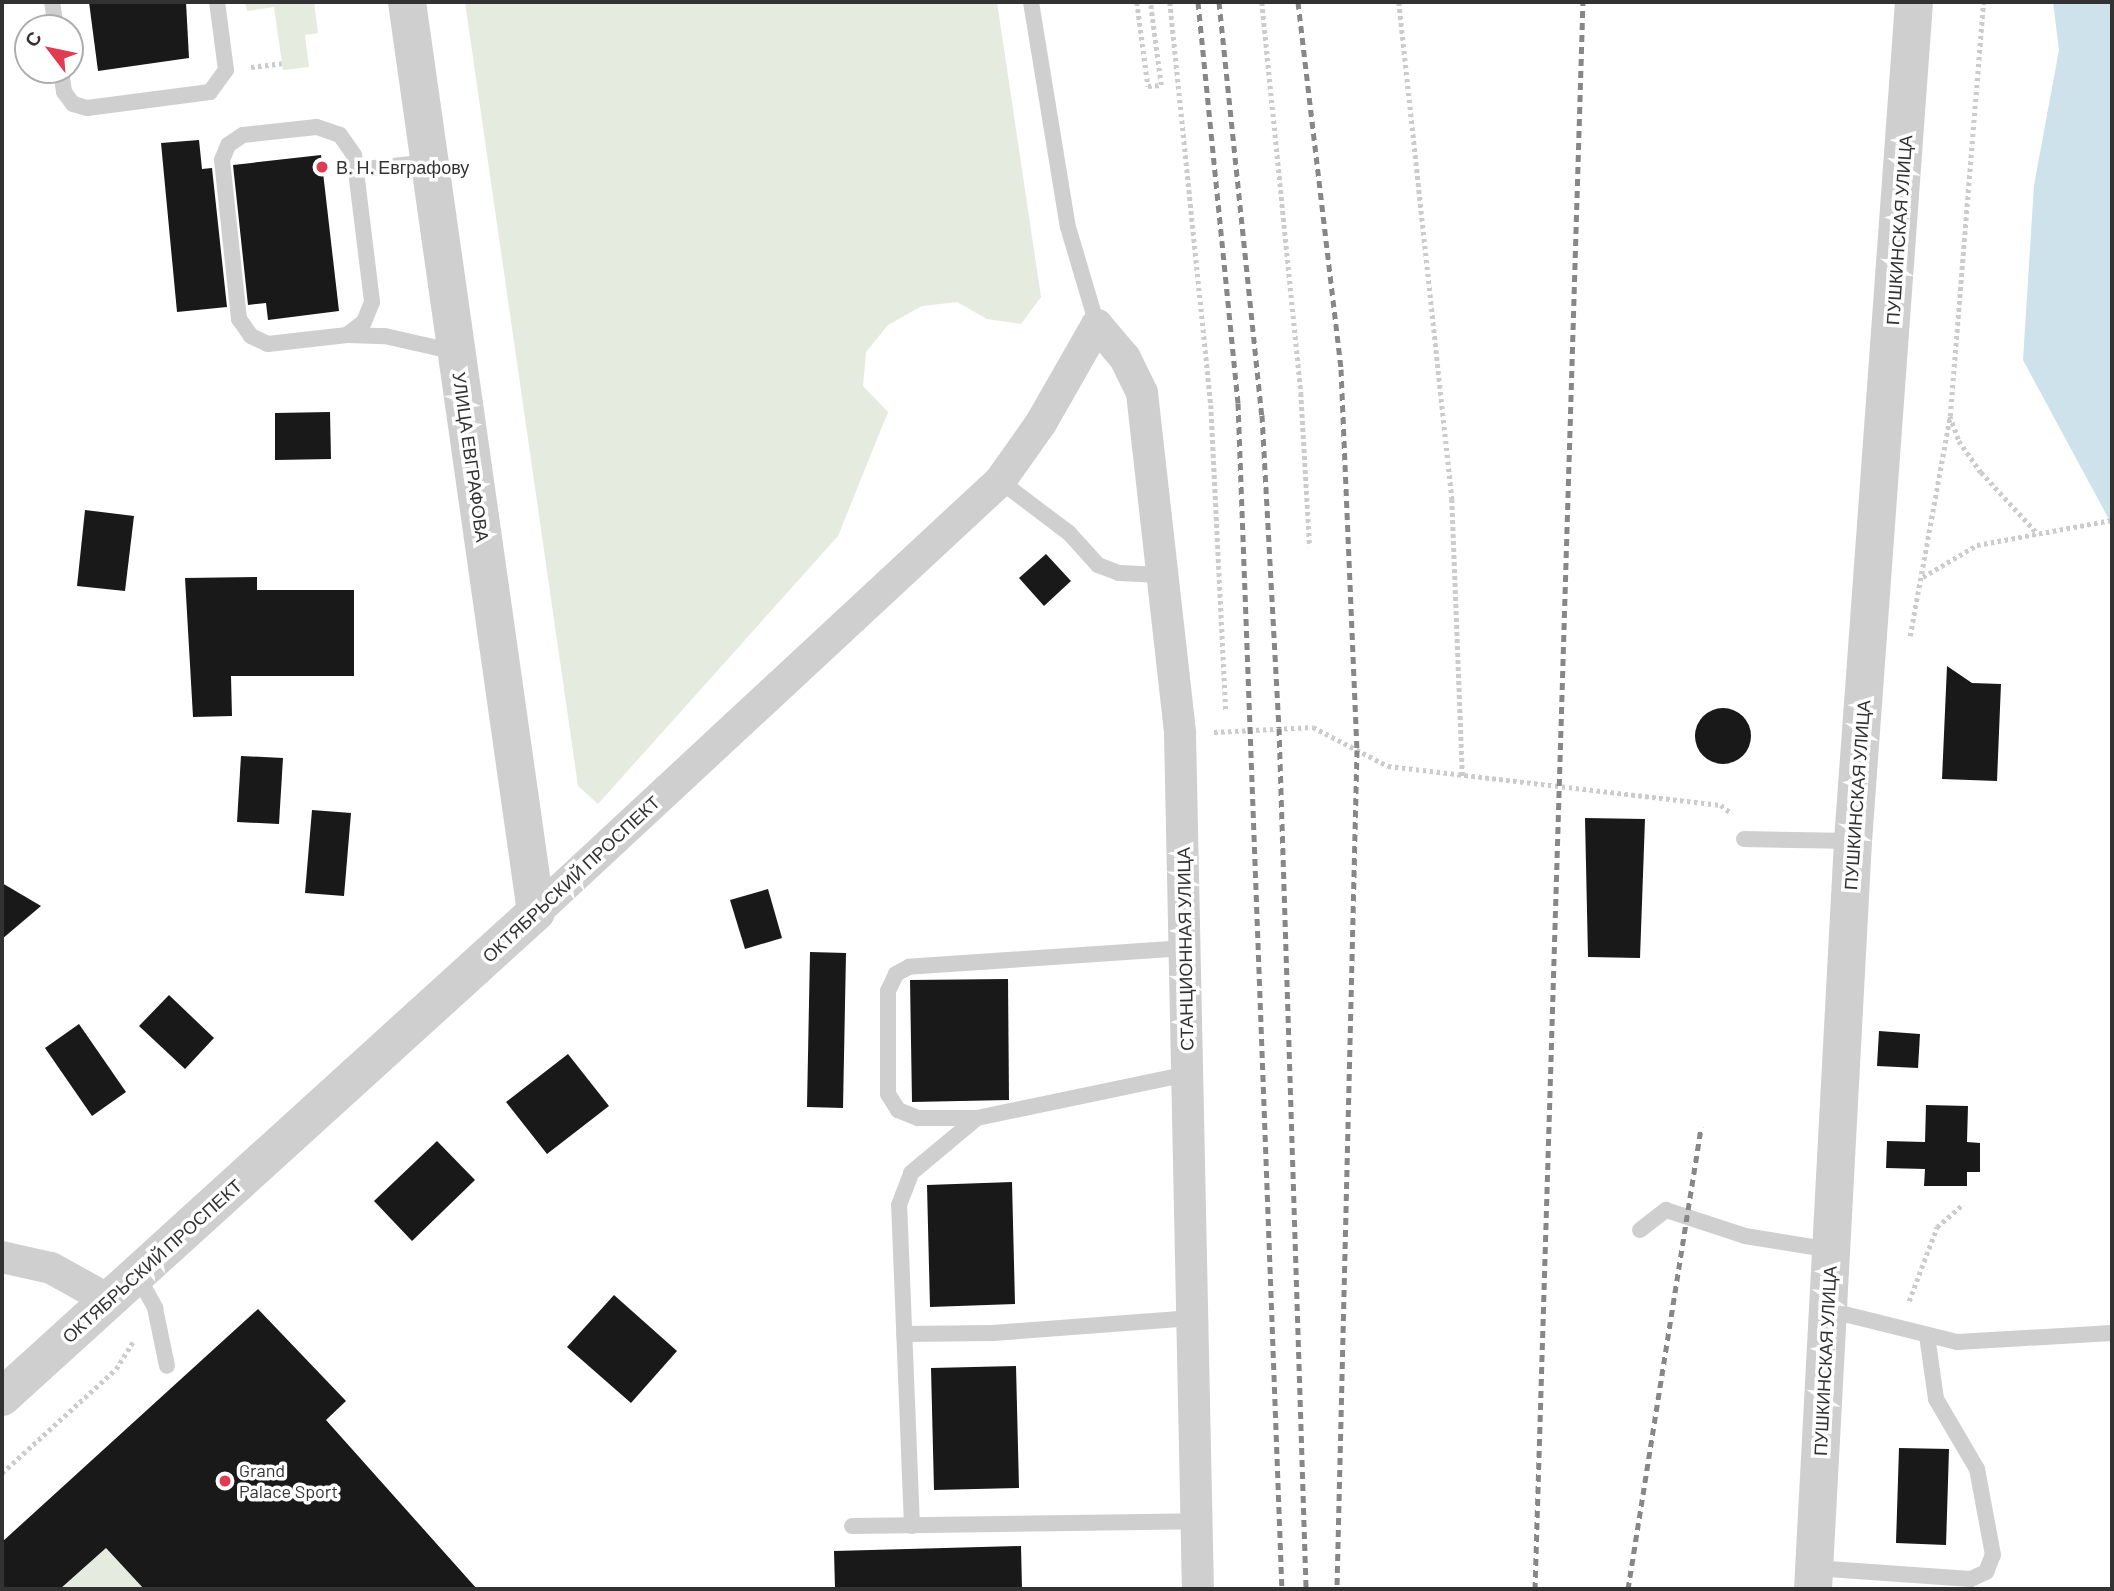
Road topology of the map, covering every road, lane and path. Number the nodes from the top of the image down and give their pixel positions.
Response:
1 (216, 2) edge
2 (407, 2) edge
3 (1031, 2) edge
4 (1137, 2) edge
5 (1150, 2) edge
6 (1170, 2) edge
7 (1262, 2) edge
8 (1399, 2) edge
9 (1914, 2) edge
10 (1983, 2) edge
11 (63, 84) edge
12 (429, 162) junction
13 (356, 170) junction
14 (1097, 325) junction
15 (347, 335) junction
16 (456, 352) junction
17 (1950, 416) junction
18 (1000, 481) junction
19 (2112, 520) edge
20 (2038, 534) junction
21 (1310, 547) dead end
22 (1162, 575) junction
23 (1923, 577) junction
24 (1908, 643) dead end
25 (1226, 710) dead end
26 (1180, 733) junction
27 (1463, 779) junction
28 (1744, 839) joint
29 (1853, 841) junction
30 (536, 912) junction
31 (1185, 948) junction
32 (1187, 1074) junction
33 (977, 1118) junction
34 (1963, 1204) dead end
35 (1640, 1230) dead end
36 (1831, 1250) junction
37 (2, 1257) edge
38 (137, 1275) junction
39 (109, 1300) junction
40 (155, 1308) junction
41 (1828, 1311) junction
42 (1192, 1318) junction
43 (1905, 1326) junction
44 (2112, 1333) edge
45 (904, 1334) junction
46 (1927, 1336) junction
47 (167, 1366) dead end
48 (2, 1398) edge
49 (2, 1473) edge
50 (1197, 1521) junction
51 (852, 1526) dead end
52 (912, 1526) junction
53 (1813, 1579) edge
54 (1198, 1589) edge

1 - 11 lane
2 - 12 street, УЛИЦА ЕВГРАФОВА
3 - 14 lane
4 - 5 path
6 - 25 path
7 - 21 path
8 - 27 path
9 - 29 street, ПУШКИНСКАЯ УЛИЦА
10 - 17 path
12 - 13 lane
12 - 16 street, УЛИЦА ЕВГРАФОВА
13 - 15 lane
13 - 15 lane
14 - 18 street, ОКТЯБРЬСКИЙ ПРОСПЕКТ
14 - 22 street, СТАНЦИОННАЯ УЛИЦА
15 - 16 lane
16 - 30 street, УЛИЦА ЕВГРАФОВА
17 - 20 path
17 - 23 path
18 - 22 lane
18 - 30 street, ОКТЯБРЬСКИЙ ПРОСПЕКТ
19 - 20 path
20 - 23 path
22 - 26 street, СТАНЦИОННАЯ УЛИЦА
23 - 24 path
26 - 27 path
26 - 31 street, СТАНЦИОННАЯ УЛИЦА
27 - 28 path
28 - 29 lane
29 - 36 street, ПУШКИНСКАЯ УЛИЦА
30 - 38 street, ОКТЯБРЬСКИЙ ПРОСПЕКТ
31 - 32 street, СТАНЦИОННАЯ УЛИЦА
31 - 33 lane
32 - 33 lane
32 - 42 street, СТАНЦИОННАЯ УЛИЦА
33 - 45 lane
34 - 43 path
35 - 36 lane
36 - 41 street, ПУШКИНСКАЯ УЛИЦА
37 - 39 street
38 - 39 street, ОКТЯБРЬСКИЙ ПРОСПЕКТ
38 - 40 lane
39 - 48 street, ОКТЯБРЬСКИЙ ПРОСПЕКТ
40 - 47 lane
40 - 49 path
41 - 43 lane
41 - 53 street, ПУШКИНСКАЯ УЛИЦА
42 - 45 lane
42 - 50 street, СТАНЦИОННАЯ УЛИЦА
43 - 46 lane
44 - 46 lane
45 - 52 lane
46 - 53 lane
50 - 52 lane
50 - 54 street, СТАНЦИОННАЯ УЛИЦА
51 - 52 lane

